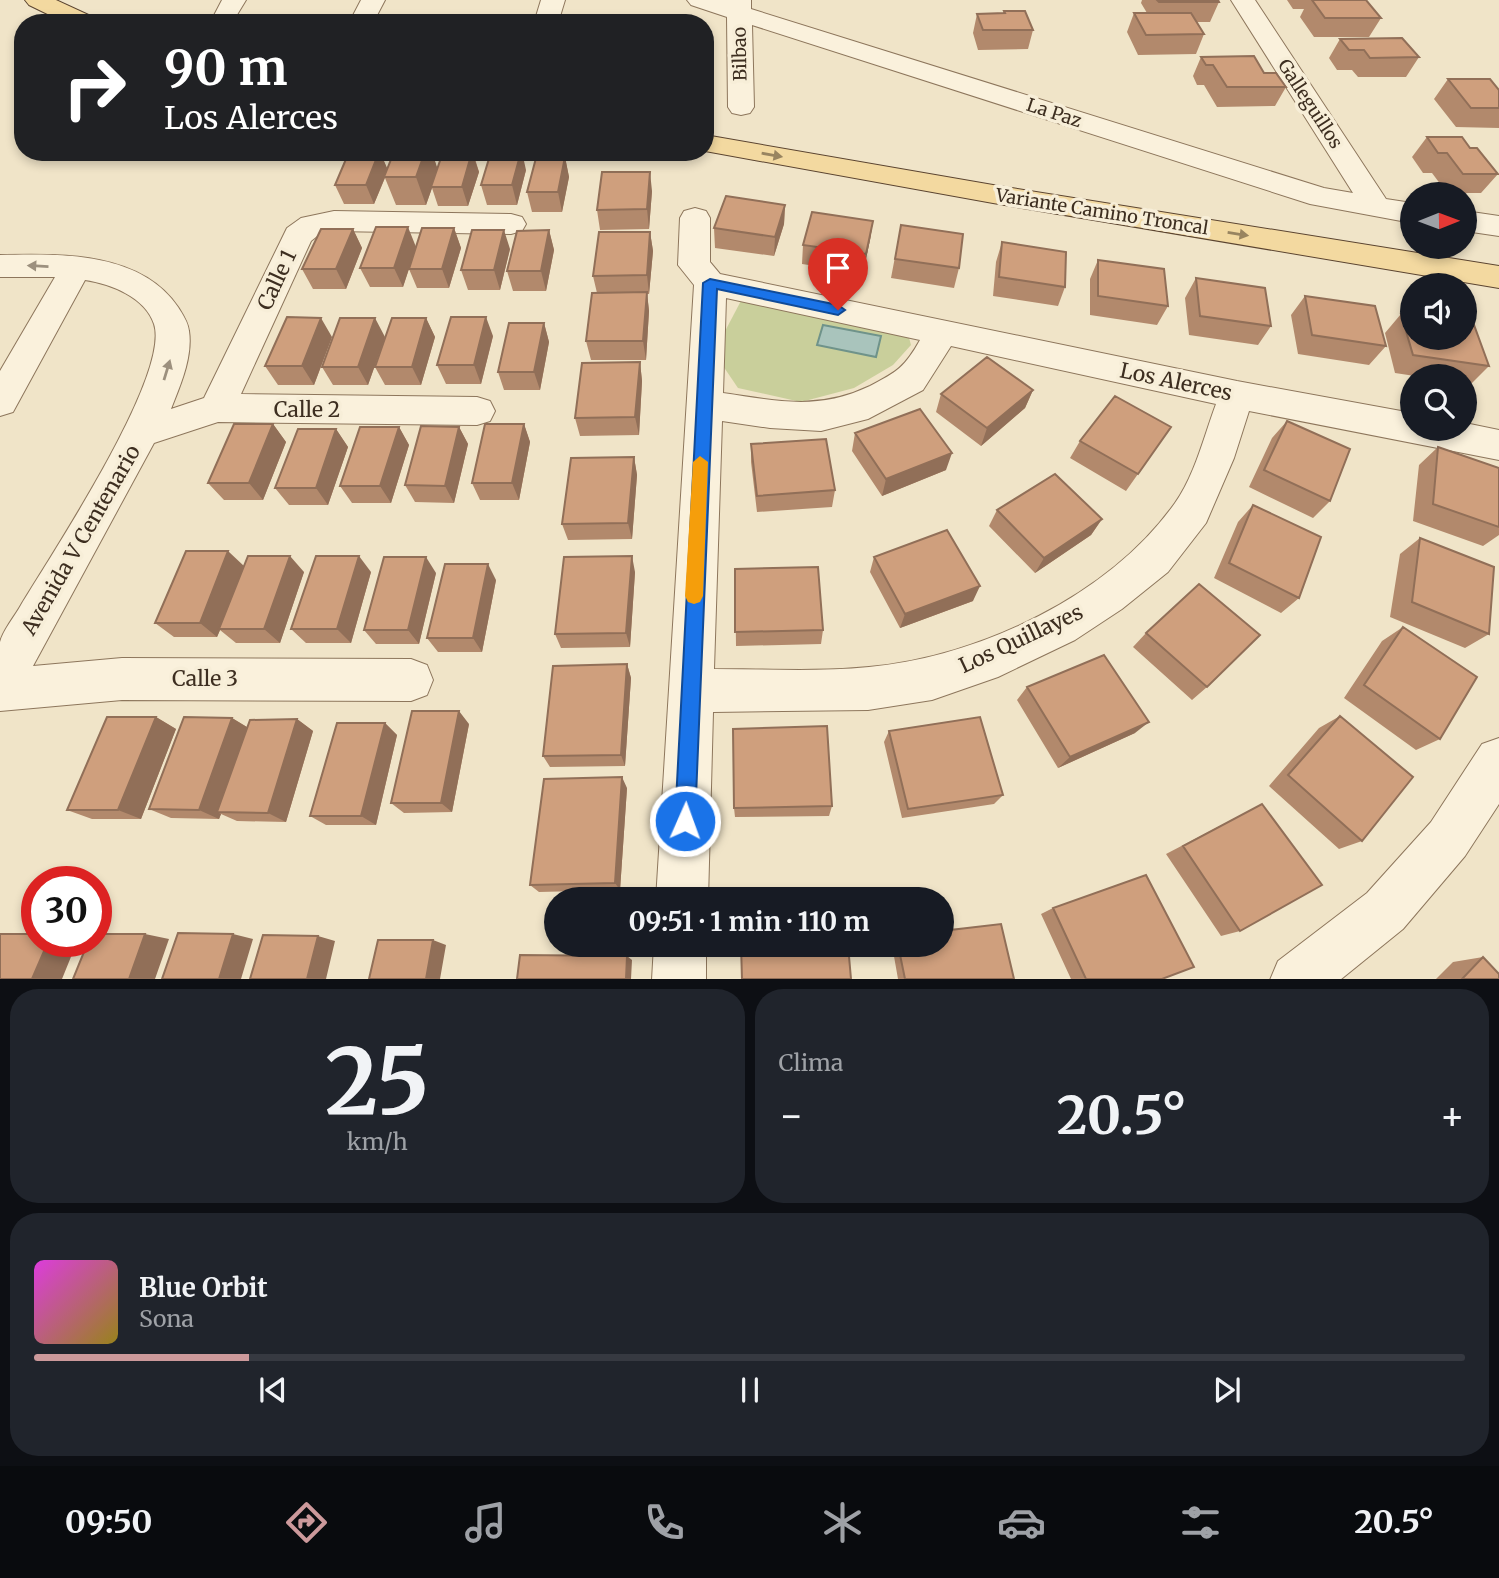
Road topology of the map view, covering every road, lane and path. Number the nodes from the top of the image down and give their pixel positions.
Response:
1 (37, 0) edge
2 (699, 0) edge
3 (1243, 0) edge
4 (739, 6) edge
5 (67, 14) edge
6 (741, 107) dead end
7 (714, 145) edge
8 (1377, 208) junction
9 (1400, 211) edge
10 (695, 218) dead end
11 (511, 223) dead end
12 (1477, 223) edge
13 (1499, 226) edge
14 (0, 266) edge
15 (76, 268) junction
16 (1499, 277) edge
17 (710, 283) junction
18 (941, 332) junction
19 (1237, 396) junction
20 (0, 402) edge
21 (703, 404) junction
22 (217, 408) junction
23 (477, 411) dead end
24 (1400, 425) edge
25 (141, 433) junction
26 (1477, 440) edge
27 (1499, 444) edge
28 (411, 680) dead end
29 (0, 683) edge
30 (0, 690) edge
31 (690, 691) junction
32 (1499, 761) edge
33 (682, 887) edge
34 (680, 957) edge
35 (679, 979) edge
36 (1297, 979) edge

1 - 5 main road
2 - 4 street, La Paz
3 - 8 street, Galleguillos
4 - 6 street, Bilbao
4 - 8 street, La Paz
7 -> 16 main road, Variante Camino Troncal
8 - 9 street, La Paz
10 - 17 street
11 - 22 street, Calle 1
12 - 13 street
15 -> 14 street, Avenida V Centenario
15 - 20 street
25 -> 15 street, Avenida V Centenario
17 - 18 street, Los Alerces
17 - 21 street
18 - 19 street, Los Alerces
18 - 21 street
19 - 24 street, Los Alerces
19 - 31 street, Los Quillayes
21 - 31 street
22 - 23 street, Calle 2
22 - 25 street, Calle 2
25 - 29 street, Avenida V Centenario
26 - 27 street
28 - 30 street, Calle 3
31 - 33 street
32 - 36 street
34 - 35 street

